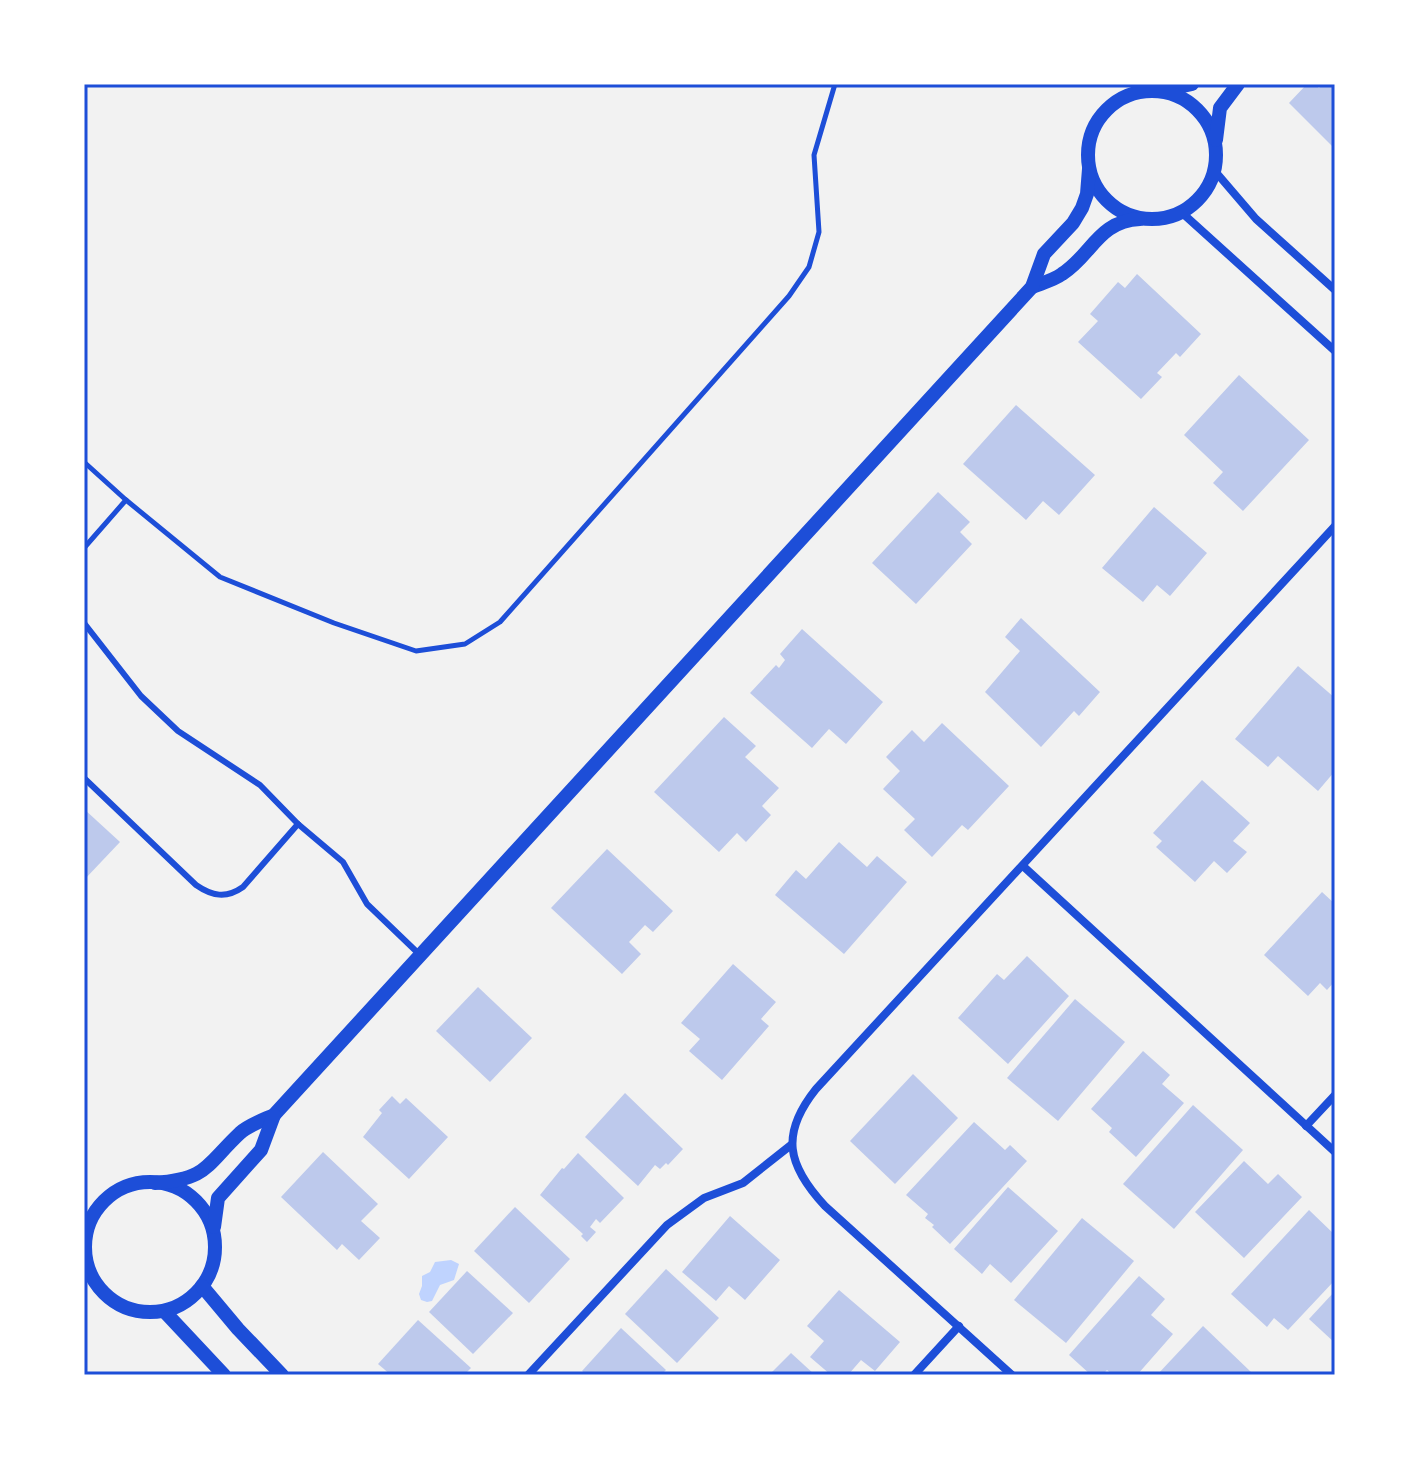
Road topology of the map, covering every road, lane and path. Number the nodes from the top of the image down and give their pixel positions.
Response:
1 (835, 84) edge
2 (1192, 84) edge
3 (1238, 84) edge
4 (1161, 91) junction
5 (1216, 148) junction
6 (1089, 169) junction
7 (1214, 170) junction
8 (1180, 211) junction
9 (1151, 219) junction
10 (1032, 287) junction
11 (1335, 290) edge
12 (1335, 351) edge
13 (84, 462) edge
14 (126, 500) junction
15 (1335, 526) edge
16 (84, 548) edge
17 (84, 623) edge
18 (84, 778) edge
19 (298, 824) junction
20 (1023, 866) junction
21 (419, 954) junction
22 (1335, 1095) edge
23 (274, 1115) junction
24 (1306, 1126) junction
25 (791, 1145) junction
26 (1335, 1152) edge
27 (155, 1183) junction
28 (213, 1233) junction
29 (202, 1286) junction
30 (164, 1311) junction
31 (959, 1326) junction
32 (224, 1375) edge
33 (282, 1375) edge
34 (528, 1375) edge
35 (914, 1375) edge
36 (1012, 1375) edge

1 - 14 path
2 - 4 street
3 - 5 street
4 - 5 street
4 - 6 street
5 - 7 street
6 - 9 street
6 - 10 street
7 - 8 street
7 - 11 street
8 - 9 street
8 - 12 street
9 - 10 street
10 - 21 street
13 - 14 path
14 - 16 path
15 - 20 street
17 - 19 lane
18 - 19 lane
19 - 21 lane
20 - 24 street
20 - 25 street
21 - 23 street
22 - 24 street
23 - 27 street
23 - 28 street
24 - 26 street
25 - 31 street
25 - 34 street
27 - 28 street
27 - 30 street
28 - 29 street
29 - 30 street
29 - 33 street
30 - 32 street
31 - 35 street
31 - 36 street

